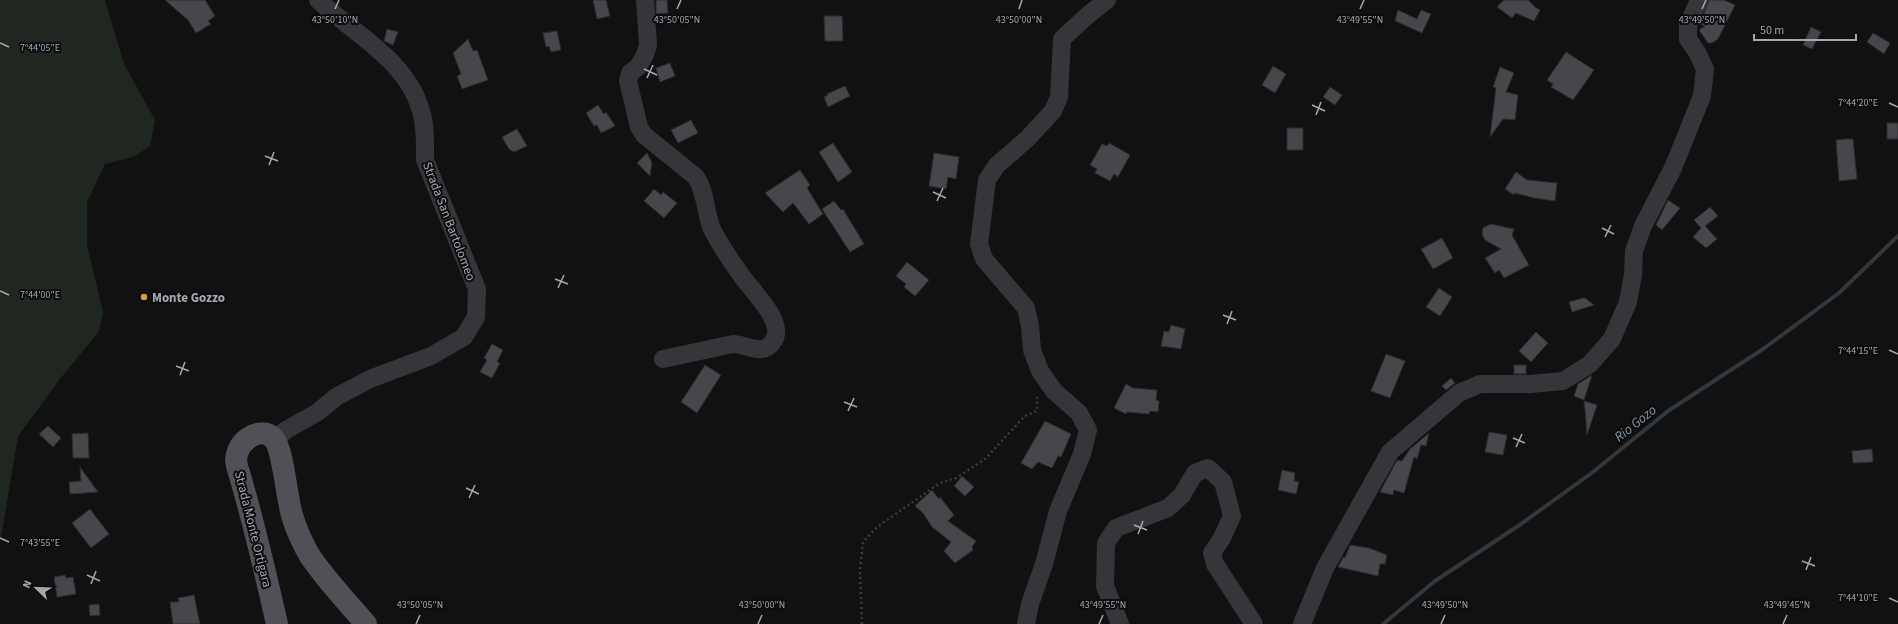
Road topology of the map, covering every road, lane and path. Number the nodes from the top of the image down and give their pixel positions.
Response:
1 (318, 0) edge
2 (645, 0) edge
3 (1108, 0) edge
4 (1699, 0) edge
5 (664, 359) dead end
6 (1040, 371) junction
7 (274, 440) junction
8 (277, 624) edge
9 (366, 624) edge
10 (862, 624) edge
11 (1026, 624) edge
12 (1120, 624) edge
13 (1254, 624) edge
14 (1302, 624) edge

1 - 7 street, Strada San Bartolomeo
2 - 5 street
3 - 6 street
4 - 14 street
6 - 10 path
6 - 11 street
7 - 8 main road, Strada Monte Ortigara
7 - 9 main road
12 - 13 street

